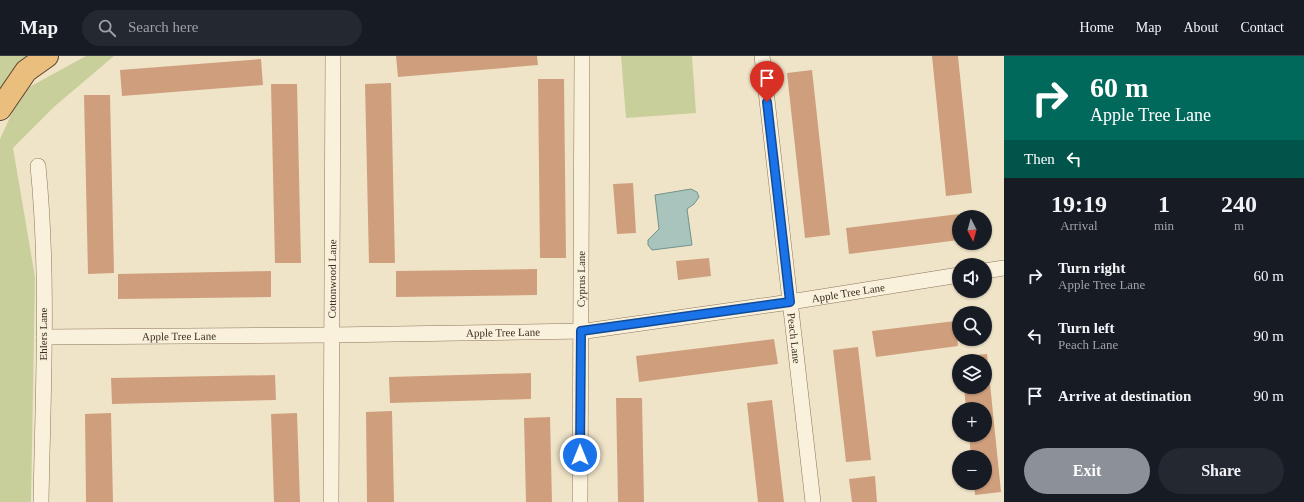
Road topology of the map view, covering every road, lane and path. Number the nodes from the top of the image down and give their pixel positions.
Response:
1 (47, 56) edge
2 (333, 56) edge
3 (582, 56) edge
4 (762, 56) edge
5 (0, 109) edge
6 (38, 166) dead end
7 (1004, 268) edge
8 (992, 270) edge
9 (952, 276) edge
10 (790, 302) junction
11 (581, 331) junction
12 (331, 335) junction
13 (44, 338) junction
14 (40, 502) edge
15 (332, 502) edge
16 (580, 502) edge
17 (813, 502) edge

1 - 5 highway
2 - 12 street, Cottonwood Lane
3 - 11 street, Cyprus Lane
4 - 10 street, Peach Lane
6 - 13 street, Ehlers Lane
7 - 8 street
9 - 10 street, Apple Tree Lane
10 - 11 street, Apple Tree Lane
10 - 17 street, Peach Lane
11 - 12 street, Apple Tree Lane
11 - 16 street, Cyprus Lane
12 - 13 street, Apple Tree Lane
12 - 15 street, Cottonwood Lane
13 - 14 street, Ehlers Lane

